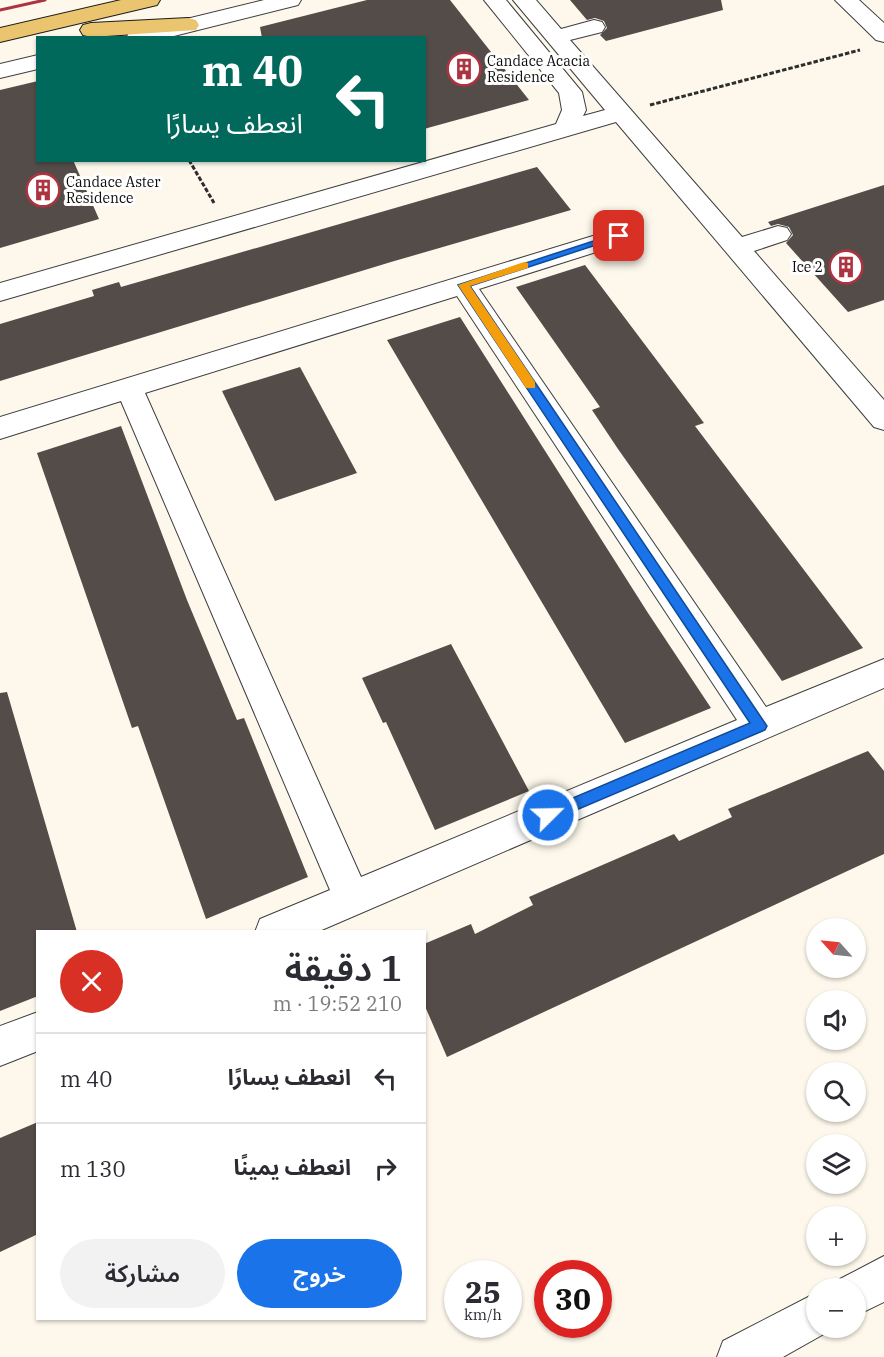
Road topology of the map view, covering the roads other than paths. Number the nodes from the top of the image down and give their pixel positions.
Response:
1 (149, 0) edge
2 (290, 0) edge
3 (495, 0) edge
4 (524, 0) edge
5 (846, 0) edge
6 (188, 25) junction
7 (594, 27) dead end
8 (0, 35) edge
9 (884, 35) edge
10 (67, 36) edge
11 (145, 36) edge
12 (556, 38) junction
13 (36, 42) edge
14 (0, 50) edge
15 (36, 62) edge
16 (0, 71) edge
17 (620, 112) junction
18 (565, 130) junction
19 (778, 234) dead end
20 (619, 236) dead end
21 (736, 248) junction
22 (463, 285) junction
23 (0, 292) edge
24 (129, 388) junction
25 (884, 419) edge
26 (0, 428) edge
27 (884, 674) edge
28 (760, 726) junction
29 (352, 898) junction
30 (278, 930) edge
31 (36, 1032) edge
32 (0, 1046) edge
33 (884, 1278) edge
34 (866, 1288) edge
35 (806, 1320) edge
36 (739, 1357) edge

1 - 8 main road
2 - 6 street
3 - 18 street
4 - 12 street
5 - 9 street
6 - 10 main road
6 - 11 street
7 - 12 street
12 - 17 street
13 - 14 main road
15 - 16 street
17 - 18 street
17 - 21 street
18 - 23 street
19 - 21 street
20 - 22 street
21 - 25 street
22 - 24 street
22 - 28 street
24 - 26 street
24 - 29 street
27 - 28 street
28 - 29 street
29 - 30 street
31 - 32 street
33 - 34 street
35 - 36 street

